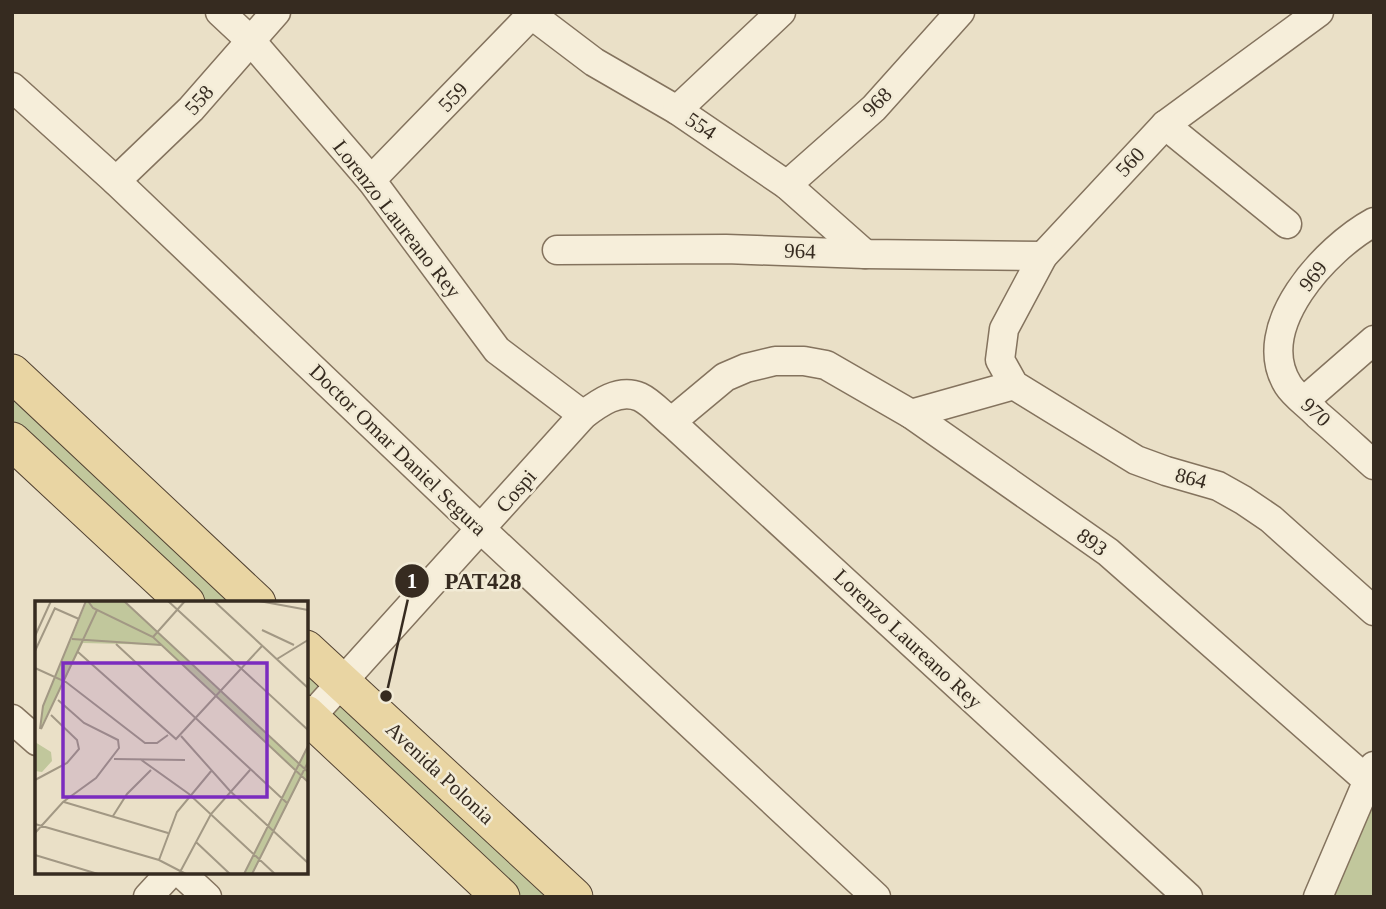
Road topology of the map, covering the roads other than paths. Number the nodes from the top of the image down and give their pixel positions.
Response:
1 (220, 12) edge
2 (276, 12) edge
3 (781, 12) edge
4 (960, 12) edge
5 (1319, 12) edge
6 (531, 13) edge
7 (251, 41) junction
8 (12, 87) edge
9 (677, 110) junction
10 (1165, 125) junction
11 (372, 180) junction
12 (116, 181) junction
13 (787, 185) junction
14 (1374, 222) edge
15 (1287, 224) dead end
16 (557, 250) dead end
17 (865, 254) junction
18 (1043, 256) junction
19 (1374, 340) edge
20 (1277, 348) joint
21 (1000, 360) joint
22 (12, 373) edge
23 (1014, 385) junction
24 (621, 396) joint
25 (1304, 401) junction
26 (911, 414) junction
27 (583, 415) junction
28 (671, 422) junction
29 (12, 441) edge
30 (1374, 465) edge
31 (482, 530) junction
32 (184, 601) edge
33 (255, 601) edge
34 (1374, 611) edge
35 (308, 651) edge
36 (343, 683) junction
37 (308, 718) edge
38 (12, 719) edge
39 (35, 739) edge
40 (1372, 776) edge
41 (169, 874) edge
42 (182, 874) edge
43 (148, 897) edge
44 (207, 897) edge
45 (501, 897) edge
46 (575, 897) edge
47 (876, 897) edge
48 (1188, 897) edge
49 (1318, 897) edge

1 - 7 street, Lorenzo Laureano Rey
2 - 7 street, 558
3 - 9 street
4 - 13 street, 968
5 - 10 street, 560
6 - 9 street, 554
6 - 11 street, 559
7 - 11 street, Lorenzo Laureano Rey
7 - 12 street, 558
8 - 12 street, Doctor Omar Daniel Segura
9 - 13 street, 554
10 - 15 street
10 - 18 street, 560
11 - 27 street, Lorenzo Laureano Rey
12 - 31 street, Doctor Omar Daniel Segura
13 - 17 street, 554
14 - 20 street, 969
16 - 17 street, 964
17 - 18 street, 964
18 - 21 street, 560
19 - 25 street
20 - 25 street, 970
21 - 23 street, 864
22 - 33 main road
23 - 26 street
23 - 34 street, 864
24 - 27 street, Cospi
24 - 28 street, Lorenzo Laureano Rey
25 - 30 street, 970
26 - 28 street, 893
26 - 40 street, 893
27 - 31 street, Cospi
28 - 48 street, Lorenzo Laureano Rey
29 - 32 main road
31 - 36 street, Cospi
31 - 47 street, Doctor Omar Daniel Segura
35 - 36 main road, Avenida Polonia
36 - 37 street, Cospi
36 - 46 main road, Avenida Polonia
37 - 45 main road
38 - 39 street
40 - 49 street
41 - 43 street
42 - 44 street

